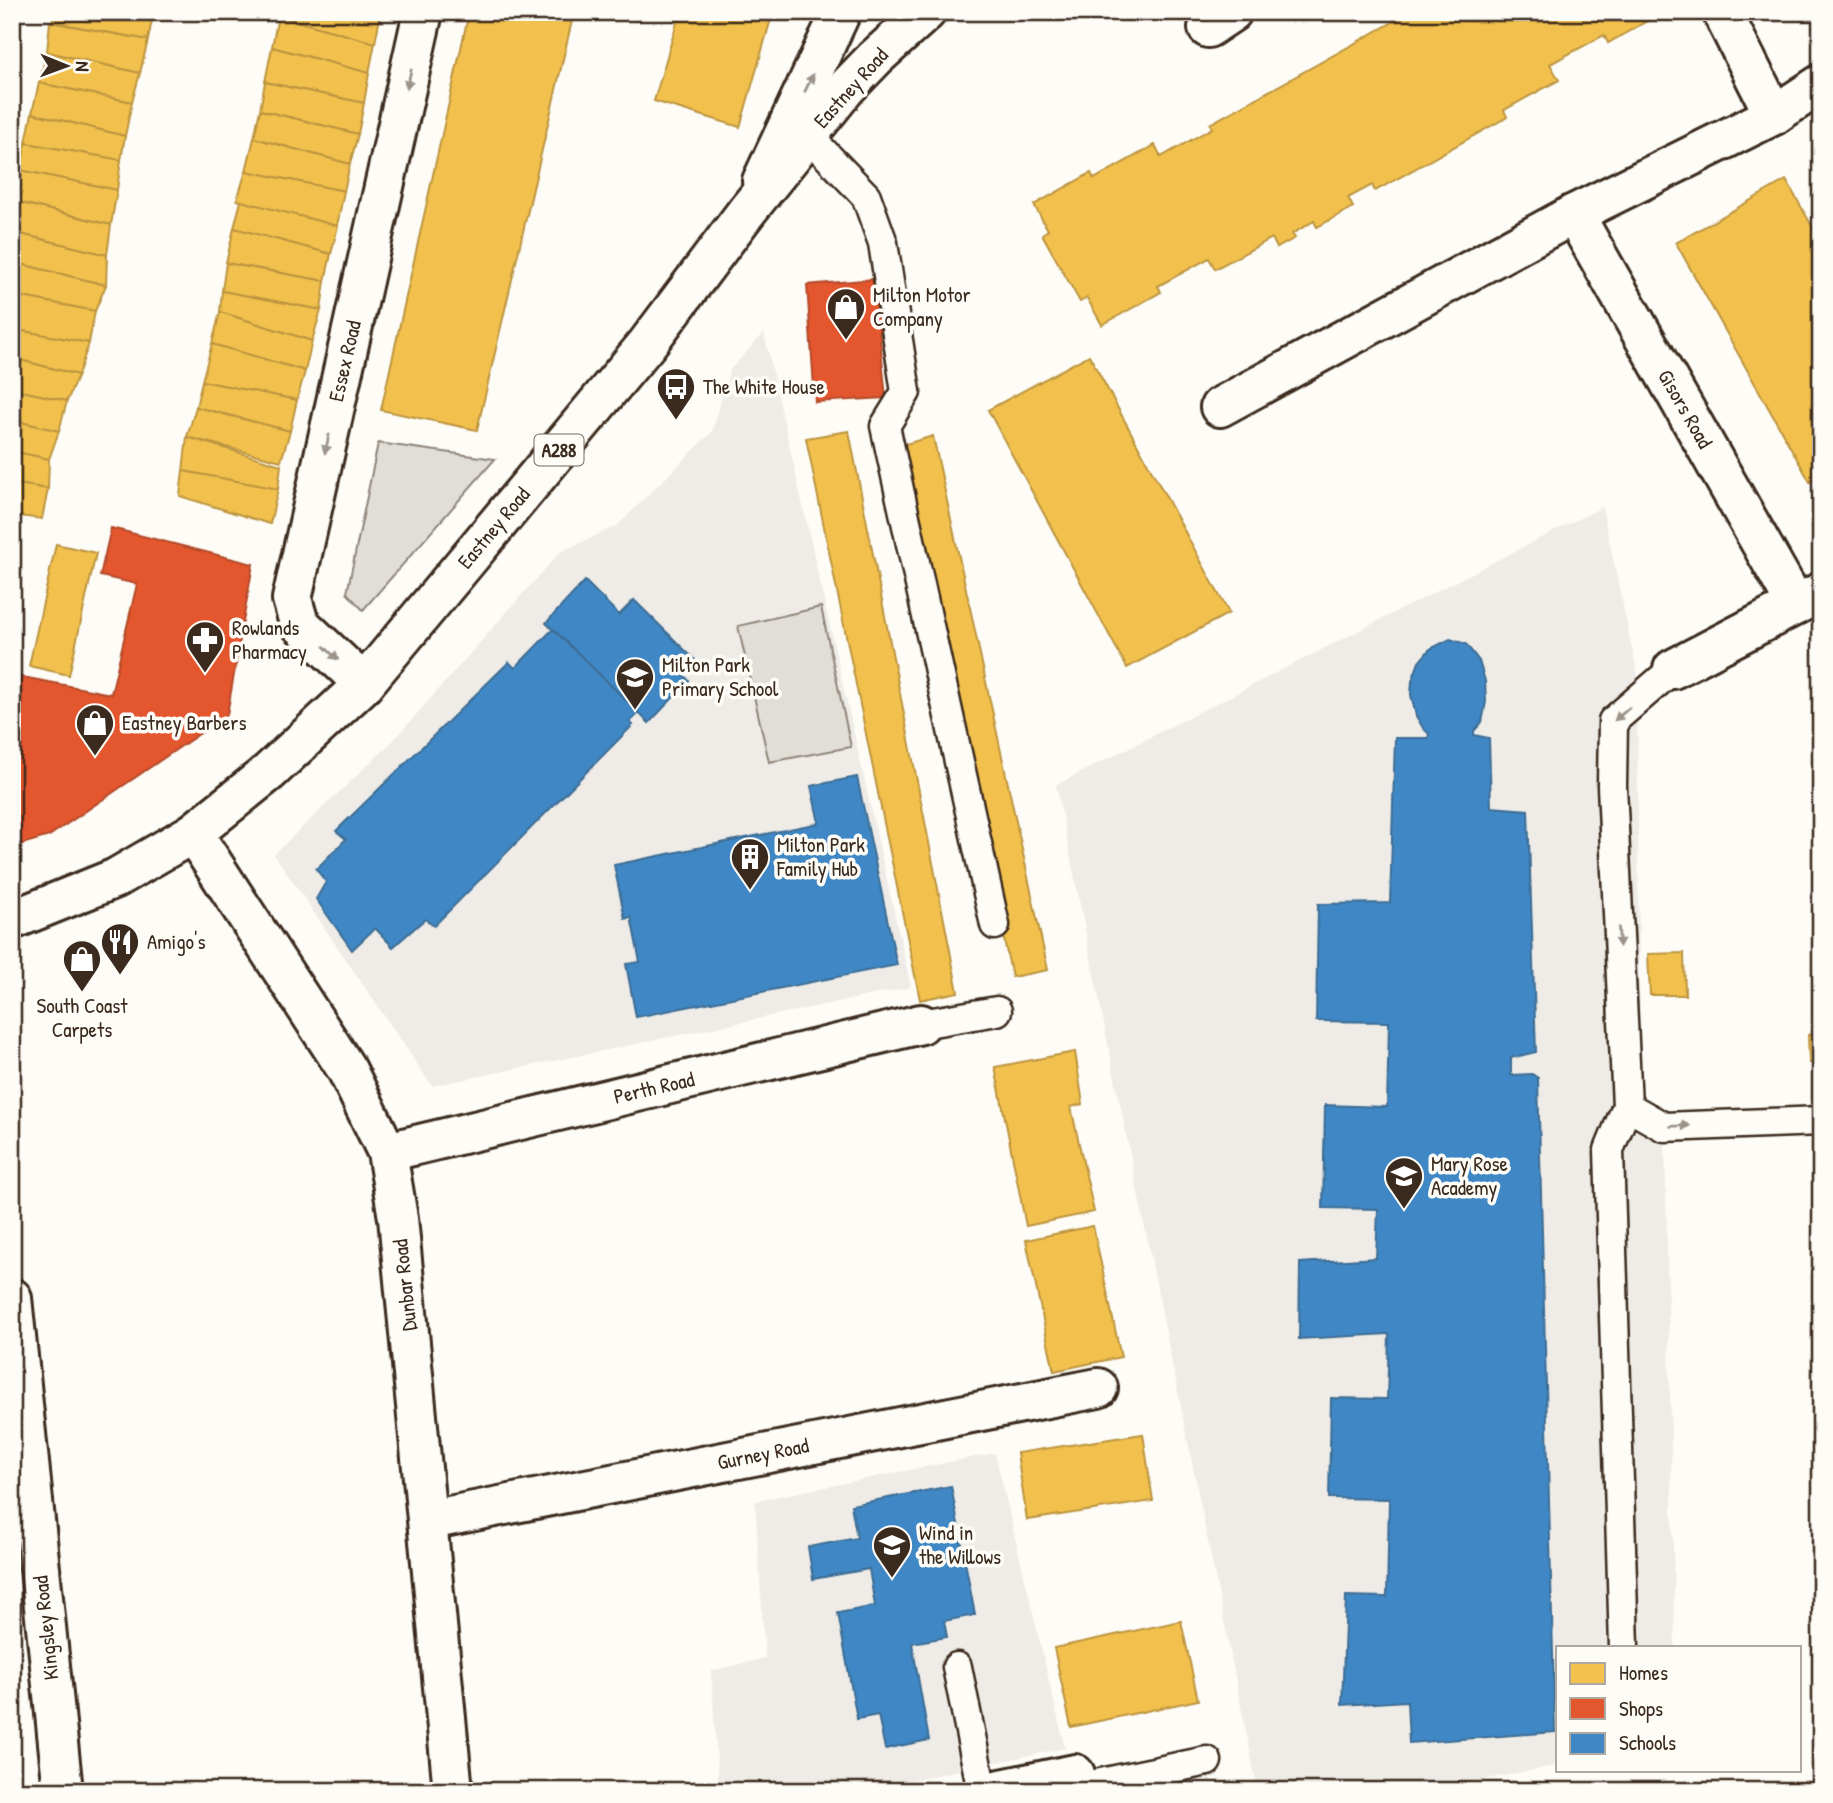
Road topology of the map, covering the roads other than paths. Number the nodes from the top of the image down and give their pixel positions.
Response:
1 (424, 12) edge
2 (841, 12) edge
3 (926, 12) edge
4 (1722, 12) edge
5 (1821, 83) edge
6 (1774, 115) junction
7 (807, 136) junction
8 (747, 211) junction
9 (1574, 214) junction
10 (1220, 407) dead end
11 (1808, 599) edge
12 (1673, 669) joint
13 (364, 684) junction
14 (193, 833) junction
15 (12, 920) edge
16 (995, 925) dead end
17 (997, 1011) dead end
18 (921, 1024) joint
19 (1627, 1106) junction
20 (1821, 1121) edge
21 (387, 1152) junction
22 (12, 1298) edge
23 (1098, 1388) dead end
24 (429, 1520) junction
25 (1624, 1646) edge
26 (957, 1667) dead end
27 (1207, 1761) dead end
28 (1077, 1784) edge
29 (62, 1791) edge
30 (453, 1791) edge
31 (982, 1791) edge
32 (991, 1791) edge

1 -> 13 street, Essex Road
8 -> 2 street
3 - 7 street, Eastney Road / A288
4 - 6 street
5 - 6 street
6 - 9 street
7 - 8 street, Eastney Road / A288
7 - 16 lane
8 - 13 street, Eastney Road / A288
9 - 10 street
9 - 11 street, Gisors Road
11 - 12 street, Gisors Road
12 -> 19 lane
13 - 14 street, Eastney Road / A288
14 - 15 street, Eastney Road / A288
14 - 21 street, Dunbar Road
17 - 18 lane
18 - 21 street, Perth Road
19 -> 20 lane
19 - 25 lane
21 - 24 street, Dunbar Road
22 - 29 street, Kingsley Road
23 - 24 street, Gurney Road
24 - 30 street, Dunbar Road
26 - 31 lane
27 - 28 lane
28 - 32 street

